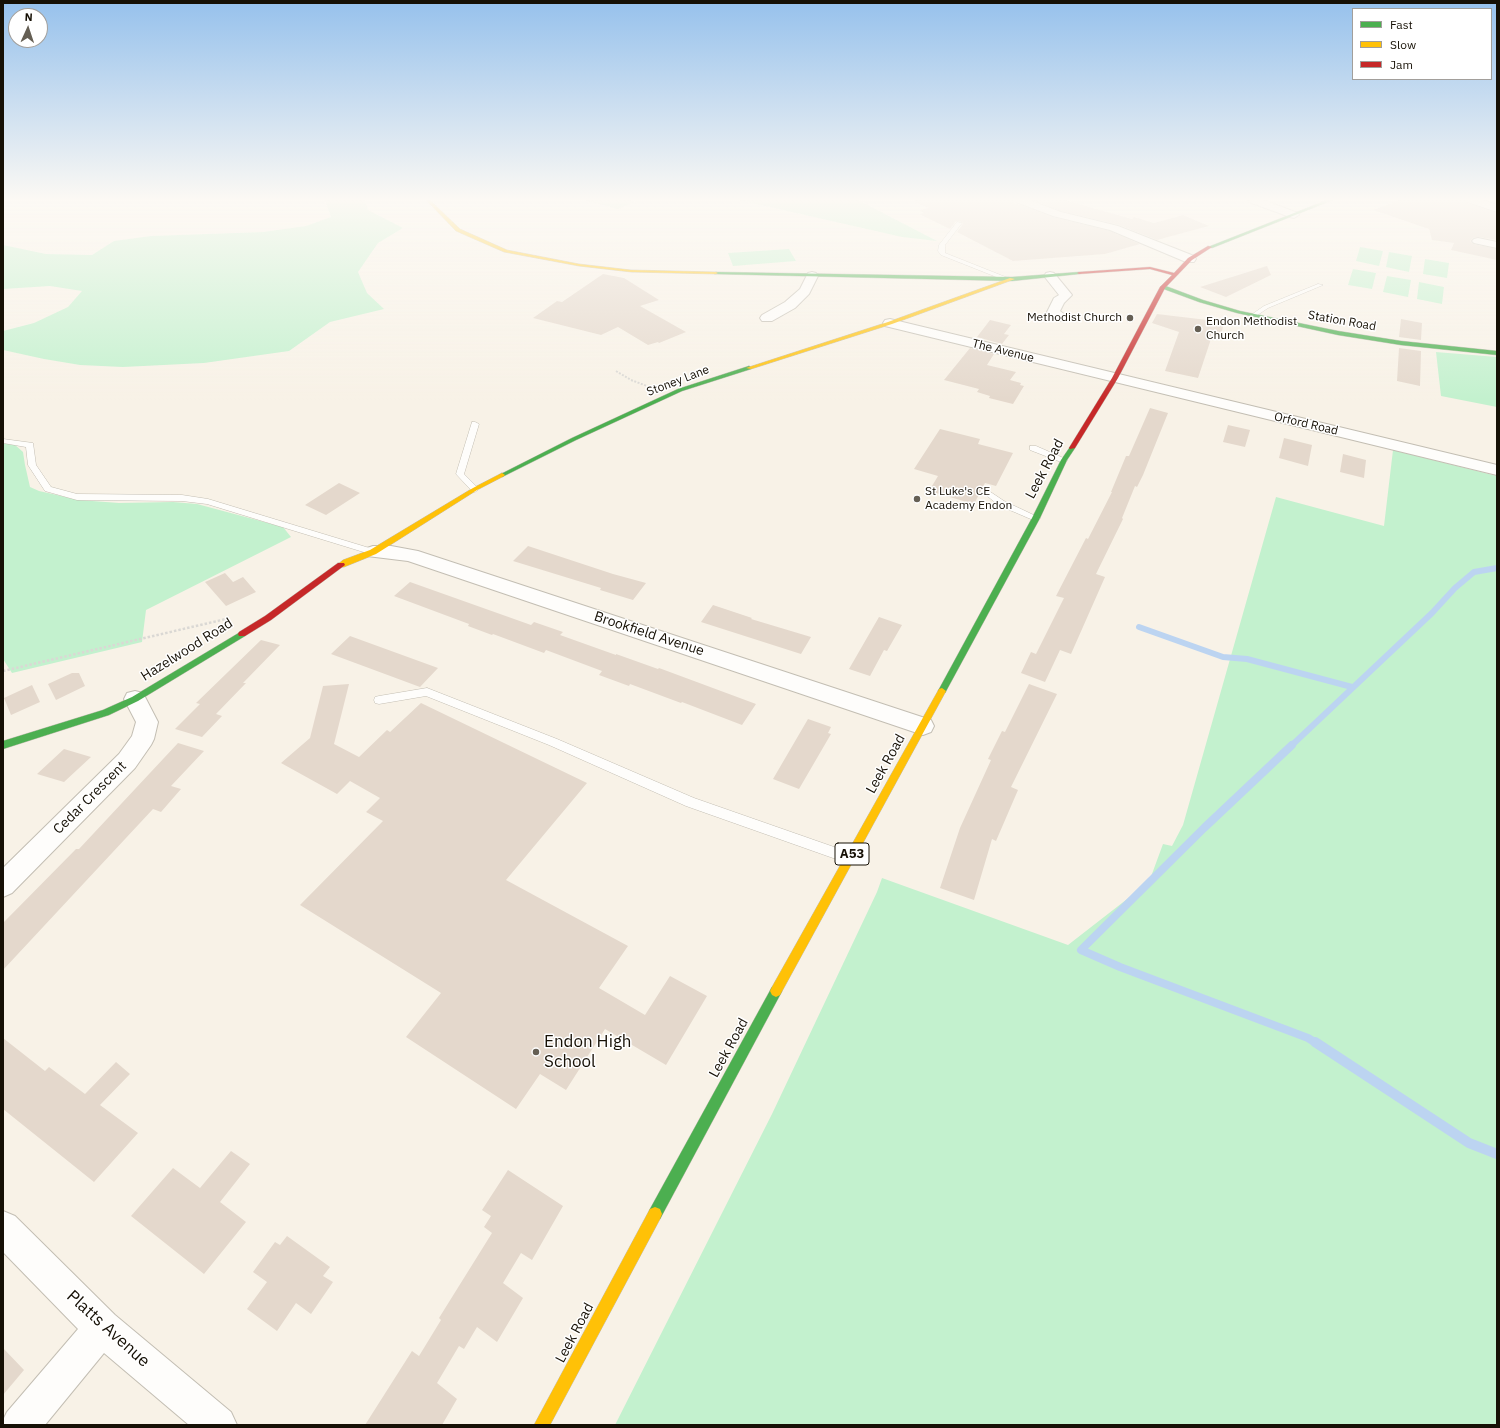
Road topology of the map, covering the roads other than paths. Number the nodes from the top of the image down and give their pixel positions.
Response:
1 (593, 267) edge
2 (976, 267) edge
3 (1182, 267) edge
4 (1126, 270) junction
5 (1174, 274) junction
6 (812, 276) junction
7 (1050, 276) junction
8 (1146, 277) dead end
9 (1009, 279) junction
10 (1162, 284) junction
11 (1320, 285) dead end
12 (1254, 315) junction
13 (767, 318) dead end
14 (1062, 318) dead end
15 (890, 323) junction
16 (1497, 353) edge
17 (1116, 378) junction
18 (475, 424) dead end
19 (3, 441) edge
20 (1034, 448) dead end
21 (1064, 460) junction
22 (1497, 470) edge
23 (475, 489) junction
24 (989, 494) dead end
25 (1036, 518) junction
26 (373, 552) junction
27 (135, 699) junction
28 (379, 700) dead end
29 (924, 726) junction
30 (3, 745) edge
31 (850, 858) junction
32 (3, 885) edge
33 (3, 1228) edge
34 (102, 1328) junction
35 (20, 1425) edge
36 (218, 1425) edge
37 (542, 1425) edge

1 - 6 main road
2 - 9 lane
3 - 5 main road, Leek Road / A53
4 - 5 main road
4 - 7 main road
4 - 8 main road
5 - 10 main road, Leek Road / A53
6 - 9 main road
6 - 13 street
7 - 9 main road
7 - 14 street
9 - 15 main road, Stoney Lane
10 - 12 main road, Station Road
10 - 17 main road, Leek Road / A53
11 - 12 lane
12 - 16 main road, Station Road
15 - 17 street, The Avenue
15 - 23 main road, Stoney Lane
17 - 21 main road, Leek Road / A53
17 - 22 street, Orford Road
18 - 23 lane
19 - 26 lane
20 - 21 lane
21 - 25 main road, Leek Road / A53
23 - 26 main road, Stoney Lane
24 - 25 lane
25 - 29 main road, Leek Road / A53
26 - 27 main road, Hazelwood Road
26 - 29 street, Brookfield Avenue
27 - 30 main road, Hazelwood Road
27 - 32 street, Cedar Crescent
28 - 31 lane
29 - 31 main road, Leek Road / A53
31 - 37 main road, Leek Road / A53
33 - 34 street, Platts Avenue
34 - 35 street
34 - 36 street, Platts Avenue

